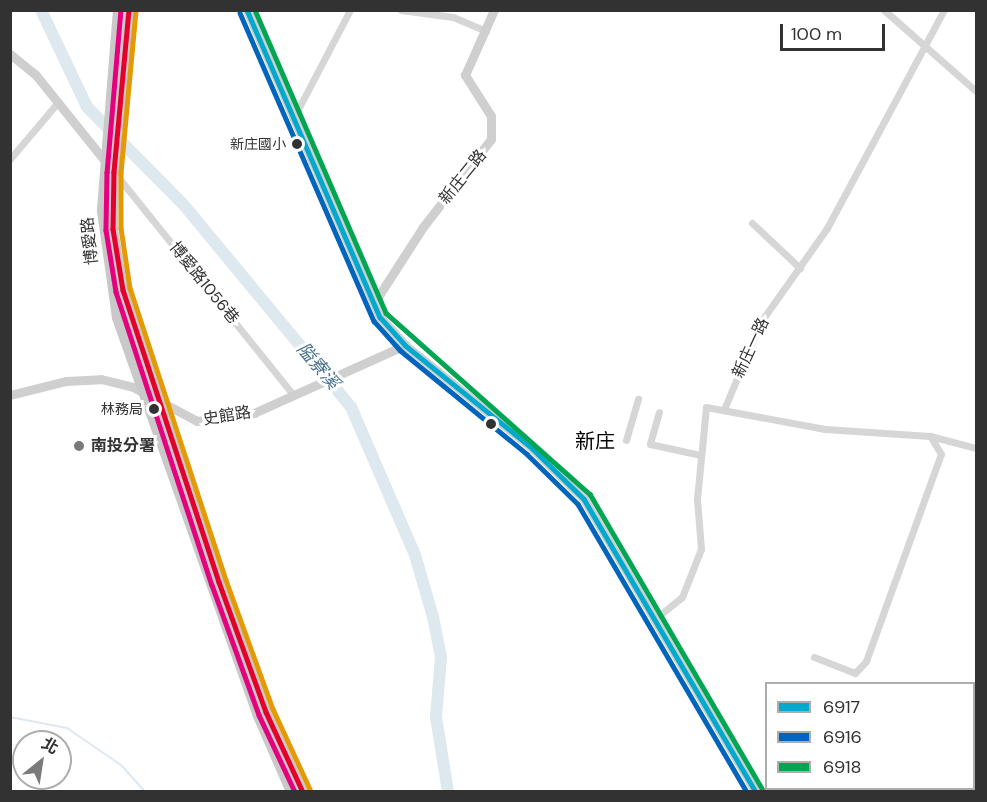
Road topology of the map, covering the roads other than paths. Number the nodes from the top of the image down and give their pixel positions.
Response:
1 (118, 10) edge
2 (129, 10) edge
3 (247, 10) edge
4 (350, 10) edge
5 (401, 10) edge
6 (494, 10) edge
7 (884, 10) edge
8 (944, 10) edge
9 (486, 31) junction
10 (925, 46) junction
11 (10, 54) edge
12 (976, 91) edge
13 (58, 102) junction
14 (293, 119) junction
15 (10, 159) edge
16 (103, 159) junction
17 (114, 172) junction
18 (752, 223) dead end
19 (800, 268) junction
20 (374, 303) junction
21 (405, 345) junction
22 (144, 392) junction
23 (296, 394) junction
24 (10, 395) edge
25 (638, 399) dead end
26 (156, 402) junction
27 (725, 407) junction
28 (659, 412) dead end
29 (930, 436) junction
30 (626, 440) dead end
31 (976, 448) edge
32 (700, 455) junction
33 (656, 618) junction
34 (814, 657) dead end
35 (290, 779) junction
36 (291, 792) edge
37 (303, 792) edge
38 (756, 792) edge

1 - 16 main road, 博愛路
2 - 17 main road, 博愛路
3 - 14 street
4 - 14 street
5 - 9 street
6 - 9 street, 新庄二路
7 - 10 street
8 - 10 street, 新庄一路
9 - 20 street, 新庄二路
10 - 12 street
10 - 19 street, 新庄一路
11 - 13 street
13 - 15 street
13 - 16 street
14 - 20 street
16 - 17 street
16 - 22 main road, 博愛路
17 - 23 street, 博愛路1056巷
17 - 26 main road, 博愛路
18 - 19 street
19 - 27 street, 新庄一路
20 - 21 street
21 - 23 street, 史館路
21 - 33 street
22 - 24 street, 史館路
22 - 26 street, 史館路
22 - 35 main road, 博愛路
23 - 26 street, 史館路
25 - 30 street
26 - 35 main road, 博愛路
27 - 29 street
27 - 32 street
28 - 32 street
29 - 31 street
29 - 34 street
32 - 33 street
33 - 38 street
35 - 36 main road, 博愛路
35 - 37 main road, 博愛路

